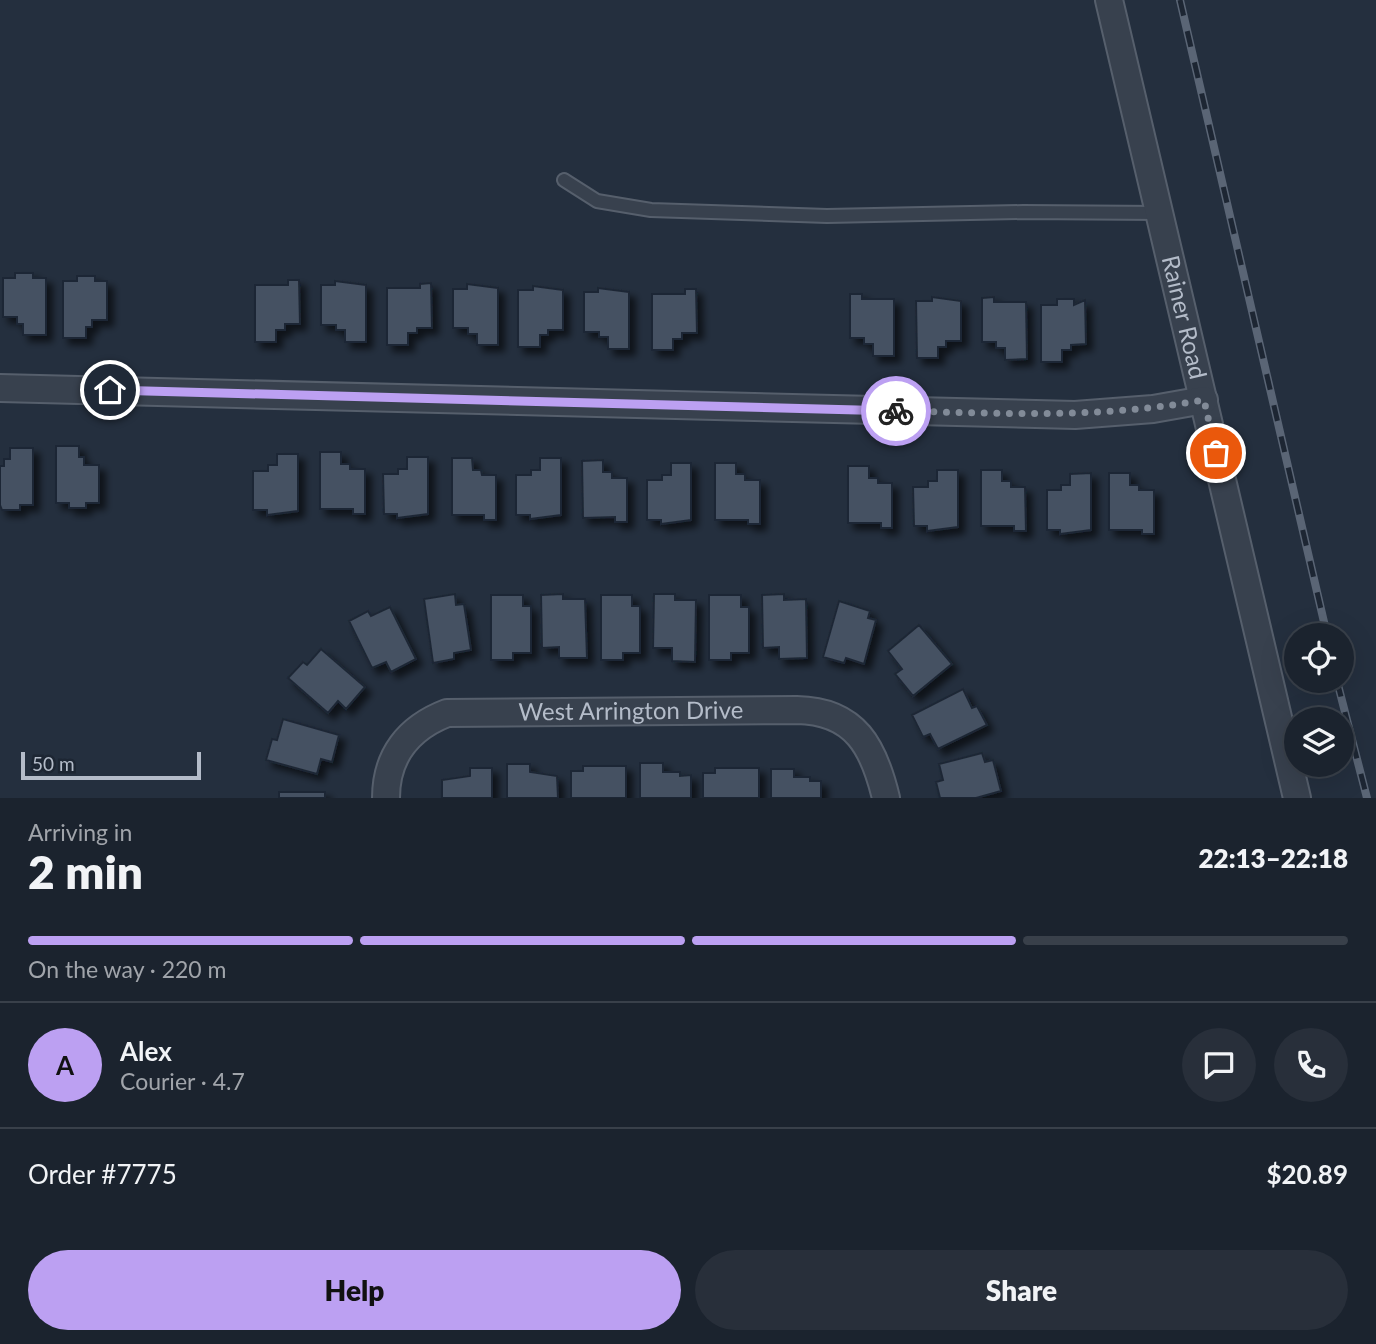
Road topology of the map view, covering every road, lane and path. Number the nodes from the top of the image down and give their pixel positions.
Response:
1 (1109, 0) edge
2 (564, 180) dead end
3 (1160, 213) junction
4 (0, 388) edge
5 (1204, 400) junction
6 (386, 798) edge
7 (886, 798) edge
8 (1297, 798) edge

1 - 3 street, Rainer Road
2 - 3 lane
3 - 5 street, Rainer Road
4 - 5 street
5 - 8 street, Rainer Road
6 - 7 street, West Arrington Drive

